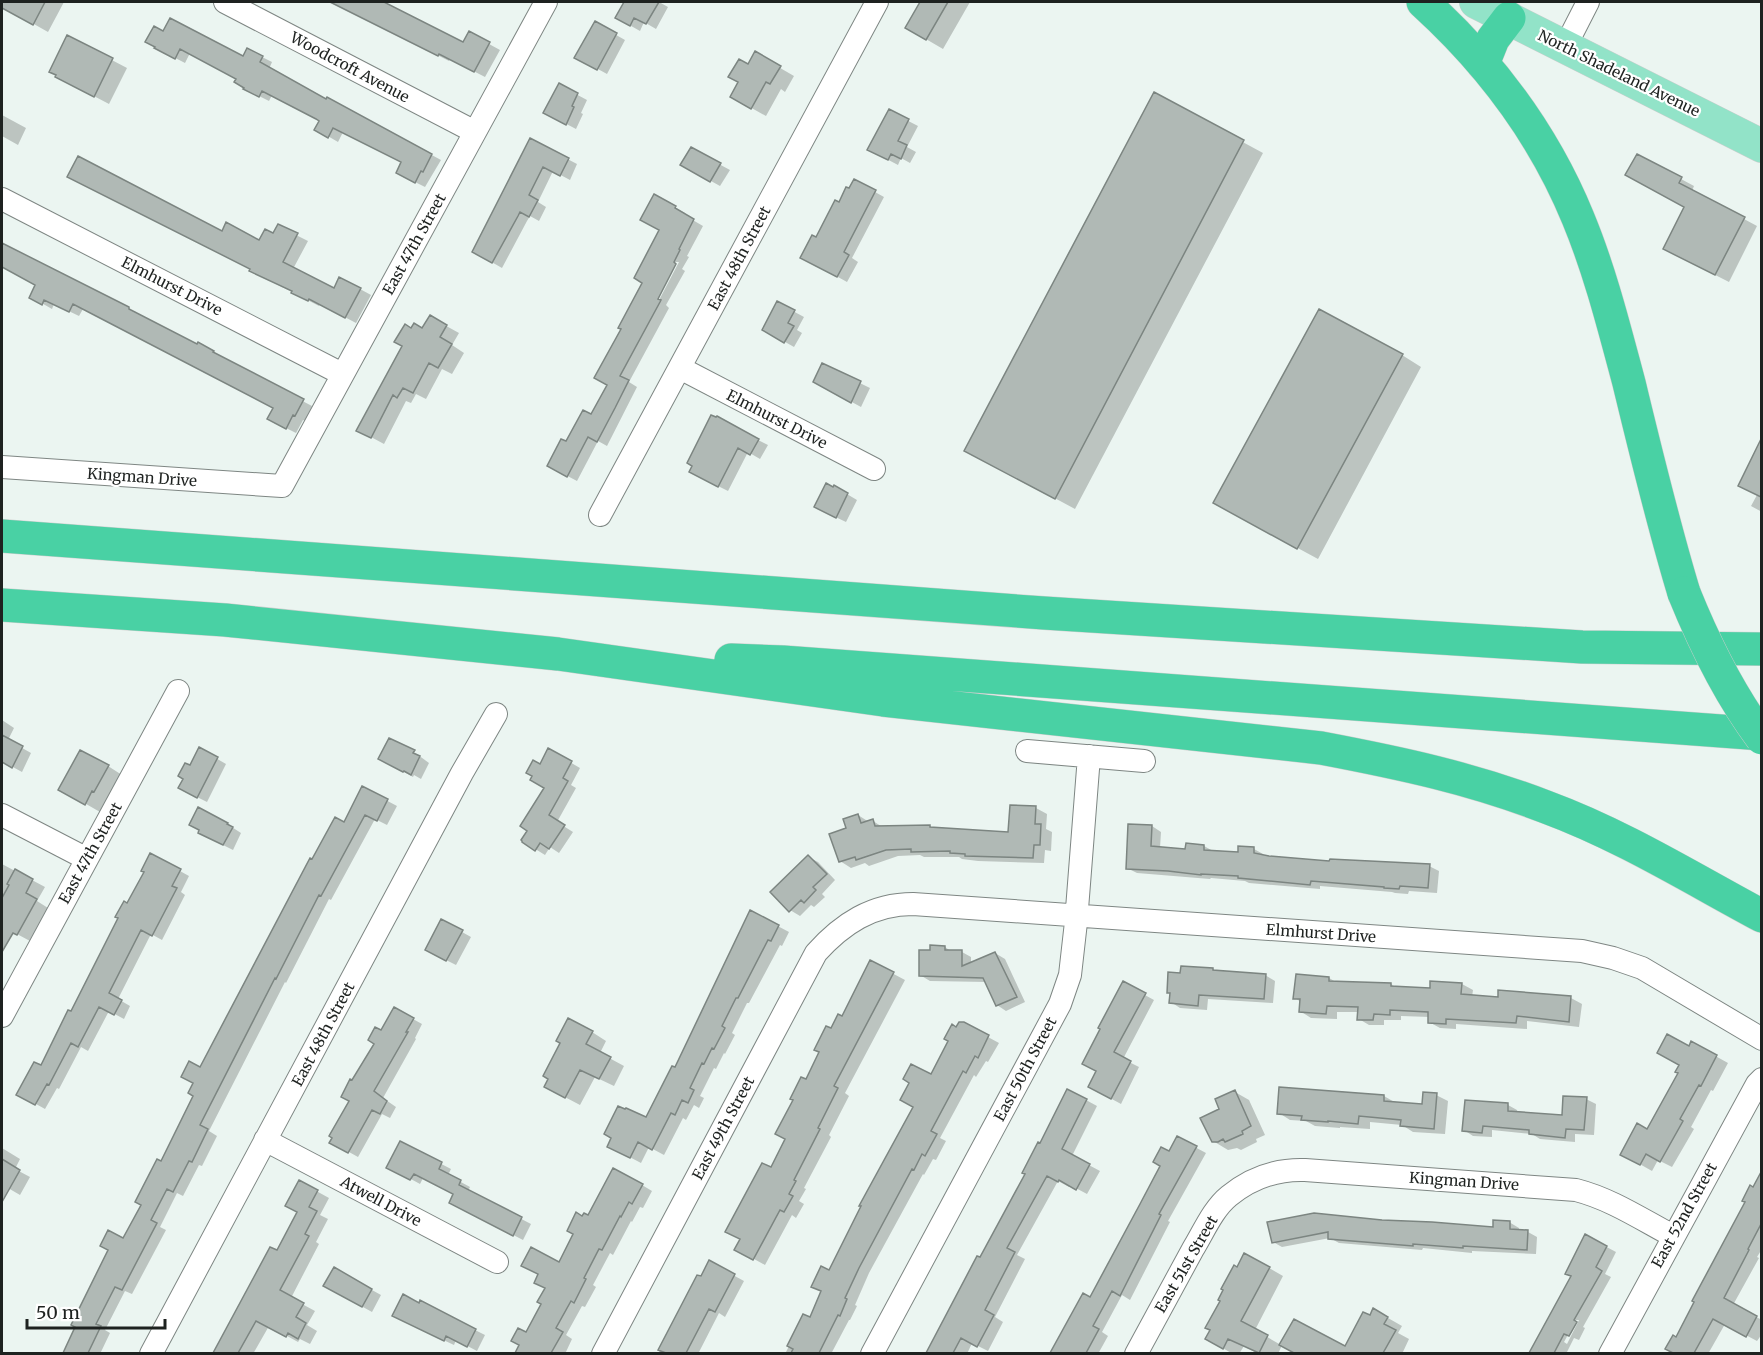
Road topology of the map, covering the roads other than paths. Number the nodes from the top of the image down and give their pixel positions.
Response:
1 (225, 2) edge
2 (546, 2) edge
3 (877, 2) edge
4 (1423, 2) edge
5 (1476, 2) edge
6 (1588, 2) edge
7 (1509, 18) junction
8 (1564, 47) junction
9 (1483, 64) junction
10 (475, 132) junction
11 (1761, 146) edge
12 (2, 199) edge
13 (680, 368) junction
14 (342, 374) junction
15 (2, 468) edge
16 (874, 469) dead end
17 (282, 486) joint
18 (600, 514) dead end
19 (2, 536) edge
20 (2, 605) edge
21 (1582, 647) junction
22 (1761, 649) edge
23 (558, 654) junction
24 (1761, 670) edge
25 (178, 691) dead end
26 (495, 714) dead end
27 (1761, 736) edge
28 (1027, 751) dead end
29 (1089, 756) junction
30 (1144, 761) dead end
31 (2, 815) edge
32 (87, 859) junction
33 (861, 916) joint
34 (1077, 916) junction
35 (1761, 916) edge
36 (2, 1016) edge
37 (1761, 1040) edge
38 (1761, 1078) edge
39 (266, 1140) junction
40 (1248, 1183) joint
41 (1673, 1236) junction
42 (497, 1262) dead end
43 (151, 1353) edge
44 (603, 1353) edge
45 (872, 1353) edge
46 (1136, 1353) edge
47 (1610, 1353) edge

1 - 10 street, Woodcroft Avenue
2 - 10 street, East 47th Street
3 - 13 street, East 48th Street
4 - 9 highway
5 - 7 main road, North Shadeland Avenue
6 - 8 street
7 - 8 main road, North Shadeland Avenue
7 - 9 highway
8 - 11 main road, North Shadeland Avenue
9 - 27 highway, bridge
10 - 14 street, East 47th Street
12 - 14 street, Elmhurst Drive
13 - 16 street, Elmhurst Drive
13 - 18 street, East 48th Street
14 - 17 street, East 47th Street
15 - 17 street, Kingman Drive
19 - 21 highway
20 - 23 highway
21 - 22 highway
21 - 24 highway
23 - 27 highway
23 - 35 highway
25 - 32 street, East 47th Street
26 - 39 street, East 48th Street
28 - 29 street
29 - 30 street
29 - 34 street, East 50th Street
31 - 32 street
32 - 36 street, East 47th Street
33 - 34 street, Elmhurst Drive
33 - 44 street, East 49th Street
34 - 37 street, Elmhurst Drive
34 - 45 street, East 50th Street
38 - 41 street, East 52nd Street
39 - 42 street, Atwell Drive
39 - 43 street, East 48th Street
40 - 41 street, Kingman Drive
40 - 46 street, East 51st Street
41 - 47 street, East 52nd Street

